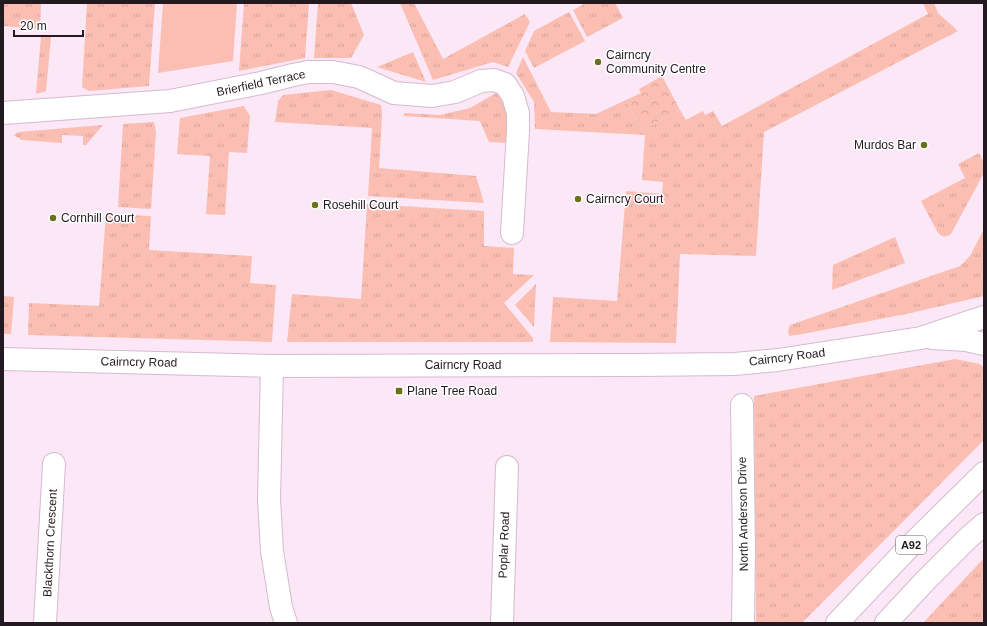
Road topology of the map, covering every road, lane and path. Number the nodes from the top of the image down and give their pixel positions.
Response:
1 (3, 113) edge
2 (512, 233) dead end
3 (984, 317) edge
4 (921, 338) junction
5 (984, 344) edge
6 (3, 359) edge
7 (272, 366) junction
8 (742, 405) dead end
9 (54, 464) dead end
10 (507, 467) dead end
11 (984, 473) edge
12 (984, 524) edge
13 (45, 623) edge
14 (286, 623) edge
15 (502, 623) edge
16 (743, 623) edge
17 (837, 623) edge
18 (886, 623) edge

1 - 2 street, Brierfield Terrace
3 - 4 street, Cairncry Road
4 - 5 street, Cairncry Road
4 - 7 street, Cairncry Road
6 - 7 street, Cairncry Road
7 - 14 street
8 - 16 street, North Anderson Drive
9 - 13 street, Blackthorn Crescent
10 - 15 street, Poplar Road
11 - 17 street, A92
12 - 18 street

